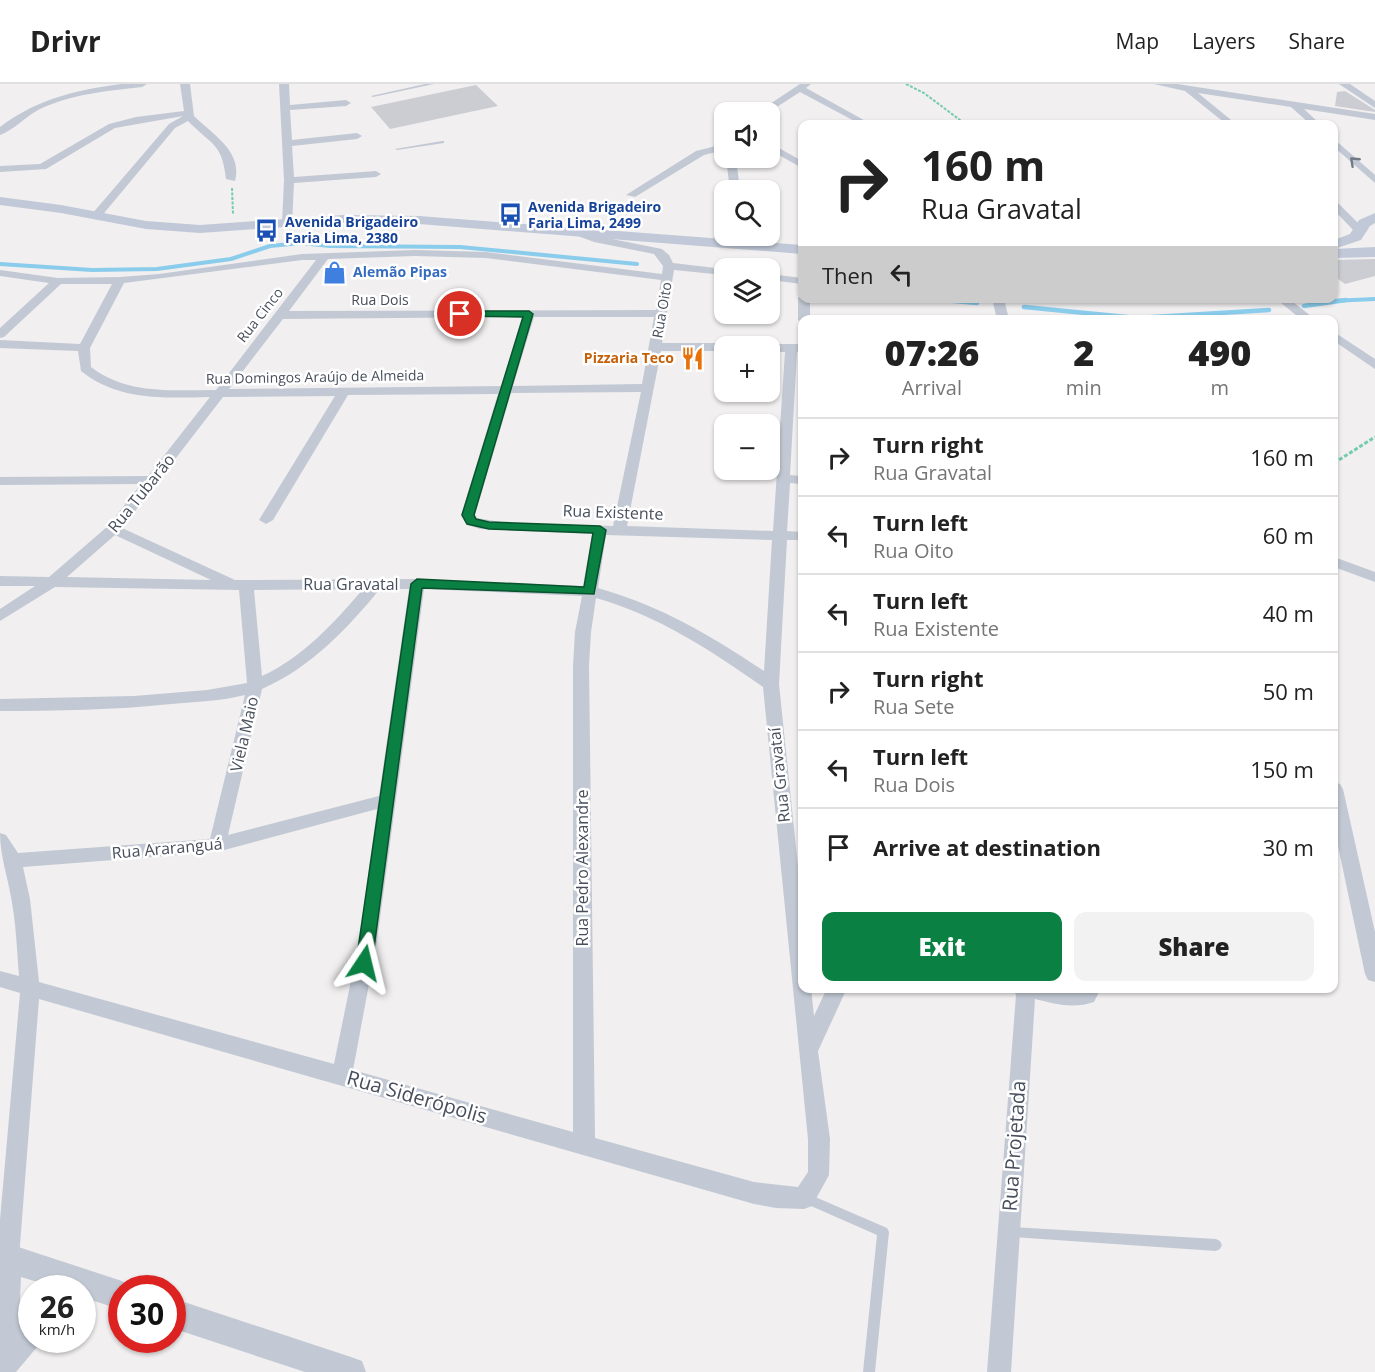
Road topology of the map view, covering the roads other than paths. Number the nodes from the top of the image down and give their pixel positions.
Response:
1 (142, 84) edge
2 (185, 84) edge
3 (284, 84) edge
4 (432, 84) edge
5 (1159, 84) edge
6 (1344, 84) edge
7 (803, 86) edge
8 (1187, 88) junction
9 (373, 96) dead end
10 (778, 102) edge
11 (346, 103) dead end
12 (1375, 105) edge
13 (1295, 106) junction
14 (285, 108) junction
15 (188, 115) junction
16 (1375, 117) edge
17 (859, 120) edge
18 (1226, 120) edge
19 (1311, 120) edge
20 (0, 132) edge
21 (357, 136) dead end
22 (442, 142) dead end
23 (288, 143) junction
24 (1338, 145) edge
25 (397, 149) dead end
26 (714, 150) edge
27 (780, 152) edge
28 (798, 163) edge
29 (0, 169) edge
30 (376, 174) dead end
31 (231, 179) road end
32 (289, 180) junction
33 (1375, 180) edge
34 (631, 195) dead end
35 (0, 201) edge
36 (1338, 209) edge
37 (96, 216) junction
38 (1375, 217) edge
39 (287, 224) junction
40 (572, 231) junction
41 (1360, 231) junction
42 (714, 239) edge
43 (1338, 244) edge
44 (1375, 244) edge
45 (778, 246) edge
46 (798, 249) edge
47 (1375, 252) edge
48 (1338, 254) edge
49 (325, 256) junction
50 (669, 272) junction
51 (714, 272) edge
52 (0, 273) edge
53 (780, 278) edge
54 (58, 280) junction
55 (120, 280) junction
56 (798, 280) edge
57 (1287, 303) edge
58 (662, 313) junction
59 (529, 314) junction
60 (278, 315) junction
61 (1303, 315) edge
62 (0, 334) edge
63 (1338, 339) edge
64 (0, 344) edge
65 (656, 347) junction
66 (714, 347) edge
67 (84, 348) junction
68 (780, 348) edge
69 (796, 348) edge
70 (1375, 364) edge
71 (648, 388) junction
72 (344, 390) junction
73 (507, 391) junction
74 (219, 393) junction
75 (784, 479) junction
76 (152, 480) junction
77 (798, 480) edge
78 (0, 481) edge
79 (266, 520) dead end
80 (113, 529) junction
81 (600, 530) junction
82 (620, 531) junction
83 (780, 534) junction
84 (798, 536) edge
85 (1338, 563) edge
86 (1375, 577) edge
87 (0, 581) edge
88 (52, 582) junction
89 (376, 584) junction
90 (417, 584) junction
91 (241, 585) junction
92 (590, 591) junction
93 (0, 616) edge
94 (771, 684) junction
95 (255, 686) junction
96 (0, 705) edge
97 (387, 800) junction
98 (1338, 807) edge
99 (0, 840) edge
100 (217, 845) junction
101 (14, 861) junction
102 (798, 953) edge
103 (1375, 974) edge
104 (0, 979) edge
105 (30, 989) junction
106 (802, 993) edge
107 (835, 993) edge
108 (1024, 993) edge
109 (1044, 993) edge
110 (1089, 993) edge
111 (808, 1052) junction
112 (342, 1075) junction
113 (584, 1146) junction
114 (804, 1197) junction
115 (1008, 1231) junction
116 (1216, 1245) dead end
117 (4, 1256) edge
118 (102, 1294) edge
119 (186, 1318) edge
120 (18, 1347) edge
121 (2, 1367) edge
122 (351, 1372) edge
123 (869, 1372) edge
124 (999, 1372) edge

1 - 20 street
2 - 15 street
3 - 14 street
4 - 9 lane
5 - 8 street
6 - 12 street
7 - 10 street
7 - 17 street
8 - 13 street
8 - 18 street
11 - 14 street
13 - 16 street
13 - 19 street
14 - 23 street
15 - 29 street
15 - 31 street
15 - 37 street
21 - 23 street
22 - 25 lane
23 - 32 street
33 -> 24 street
26 - 34 street
27 - 28 street
30 - 32 street
32 - 39 street
35 - 37 main road
36 - 41 street
37 - 39 main road
38 - 41 main road
39 - 40 main road
40 - 42 main road
40 - 50 street, Rua Oito
41 - 43 main road
41 - 44 main road
45 - 46 main road
47 - 48 main road
49 - 50 street
49 - 55 street
49 - 60 street, Rua Cinco
50 - 51 street
50 - 58 street, Rua Oito
52 - 54 street
53 - 56 street
54 - 55 street
54 - 62 street
55 - 67 street
57 - 61 street
58 - 59 street, Rua Dois
58 - 65 street, Rua Oito
59 - 60 street, Rua Dois
59 - 73 street
60 - 74 street, Rua Cinco
63 - 70 street
64 - 67 street
65 - 66 street
65 - 71 street, Rua Oito
67 - 74 street, Rua Domingos Araújo de Almeida
68 - 69 street
69 - 75 street, Rua Gravataí
71 - 73 street, Rua Domingos Araújo de Almeida
71 - 82 street, Rua Oito
72 - 73 street, Rua Domingos Araújo de Almeida
72 - 74 street, Rua Domingos Araújo de Almeida
72 - 79 street
73 - 81 street, Rua Existente
74 - 76 street, Rua Tubarão
75 - 77 street
75 - 83 street, Rua Gravataí
76 - 78 street
76 - 80 street, Rua Tubarão
80 - 88 street, Rua Tubarão
80 - 91 street
81 - 82 street, Rua Existente
81 - 92 street
82 - 83 street, Rua Existente
83 - 84 street, Rua Existente
83 - 94 street, Rua Gravataí
85 - 86 street
87 - 88 street, Rua Gravatal
88 - 91 street, Rua Gravatal
88 - 93 street, Rua Tubarão
89 - 90 street, Rua Gravatal
89 - 91 street, Rua Gravatal
89 - 95 street
90 - 92 street, Rua Gravatal
90 - 97 street
91 - 95 street, Viela Maio
92 - 94 street, Rua Gravatal
92 - 113 street, Rua Pedro Alexandre
94 - 102 street, Rua Gravataí
95 - 96 street
95 - 100 street, Viela Maio
97 - 100 street, Rua Araranguá
97 - 112 street
98 - 103 street
99 - 101 street
100 - 101 street, Rua Araranguá
101 - 105 street
104 - 105 street, Rua Siderópolis
105 - 112 street, Rua Siderópolis
105 - 117 street
106 - 111 street, Rua Gravataí
107 - 111 street
108 - 115 street, Rua Projetada
109 - 110 street, Rua Projetada
111 - 114 street, Rua Gravataí
112 - 113 street, Rua Siderópolis
113 - 114 street, Rua Siderópolis
114 - 123 lane
115 - 116 lane
115 - 124 street, Rua Projetada
117 - 118 street
117 - 121 street
119 - 122 street
120 - 121 street

